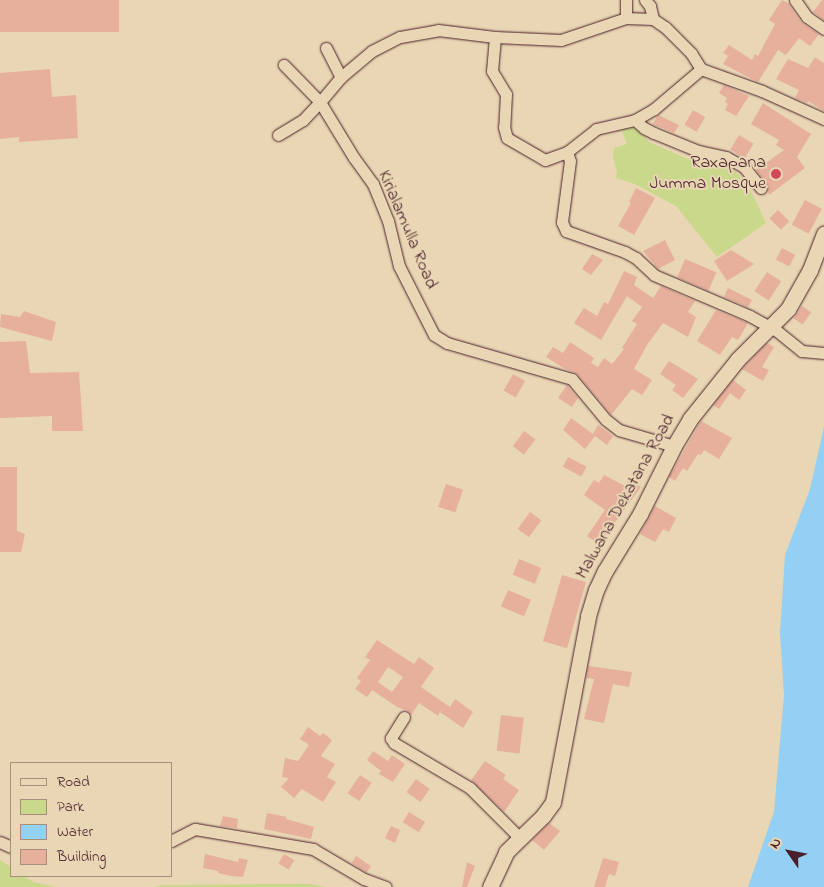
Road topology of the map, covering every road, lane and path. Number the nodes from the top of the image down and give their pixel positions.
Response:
1 (626, 0) edge
2 (645, 0) edge
3 (795, 0) edge
4 (626, 18) junction
5 (653, 19) junction
6 (824, 29) edge
7 (495, 37) junction
8 (326, 48) dead end
9 (284, 65) dead end
10 (701, 68) junction
11 (341, 77) junction
12 (320, 102) junction
13 (824, 119) edge
14 (635, 120) junction
15 (278, 135) dead end
16 (567, 152) junction
17 (761, 188) dead end
18 (824, 234) edge
19 (771, 328) junction
20 (824, 353) edge
21 (674, 446) junction
22 (404, 717) dead end
23 (519, 837) junction
24 (172, 840) edge
25 (386, 887) edge
26 (490, 887) edge

1 - 4 street
2 - 5 street
3 - 6 street
4 - 5 street
4 - 7 street
5 - 10 street
7 - 11 street
7 - 16 street
8 - 11 street
9 - 12 street, Kirialamulla Road
10 - 13 street
10 - 14 street
11 - 12 street
12 - 15 street
12 - 21 street, Kirialamulla Road
14 - 16 street
14 - 17 street
16 - 19 street
18 - 19 main road, Malwana Dekatana Road
19 - 20 street
19 - 21 main road, Malwana Dekatana Road
21 - 23 main road, Malwana Dekatana Road
22 - 23 street
23 - 26 main road, Malwana Dekatana Road
24 - 25 street

